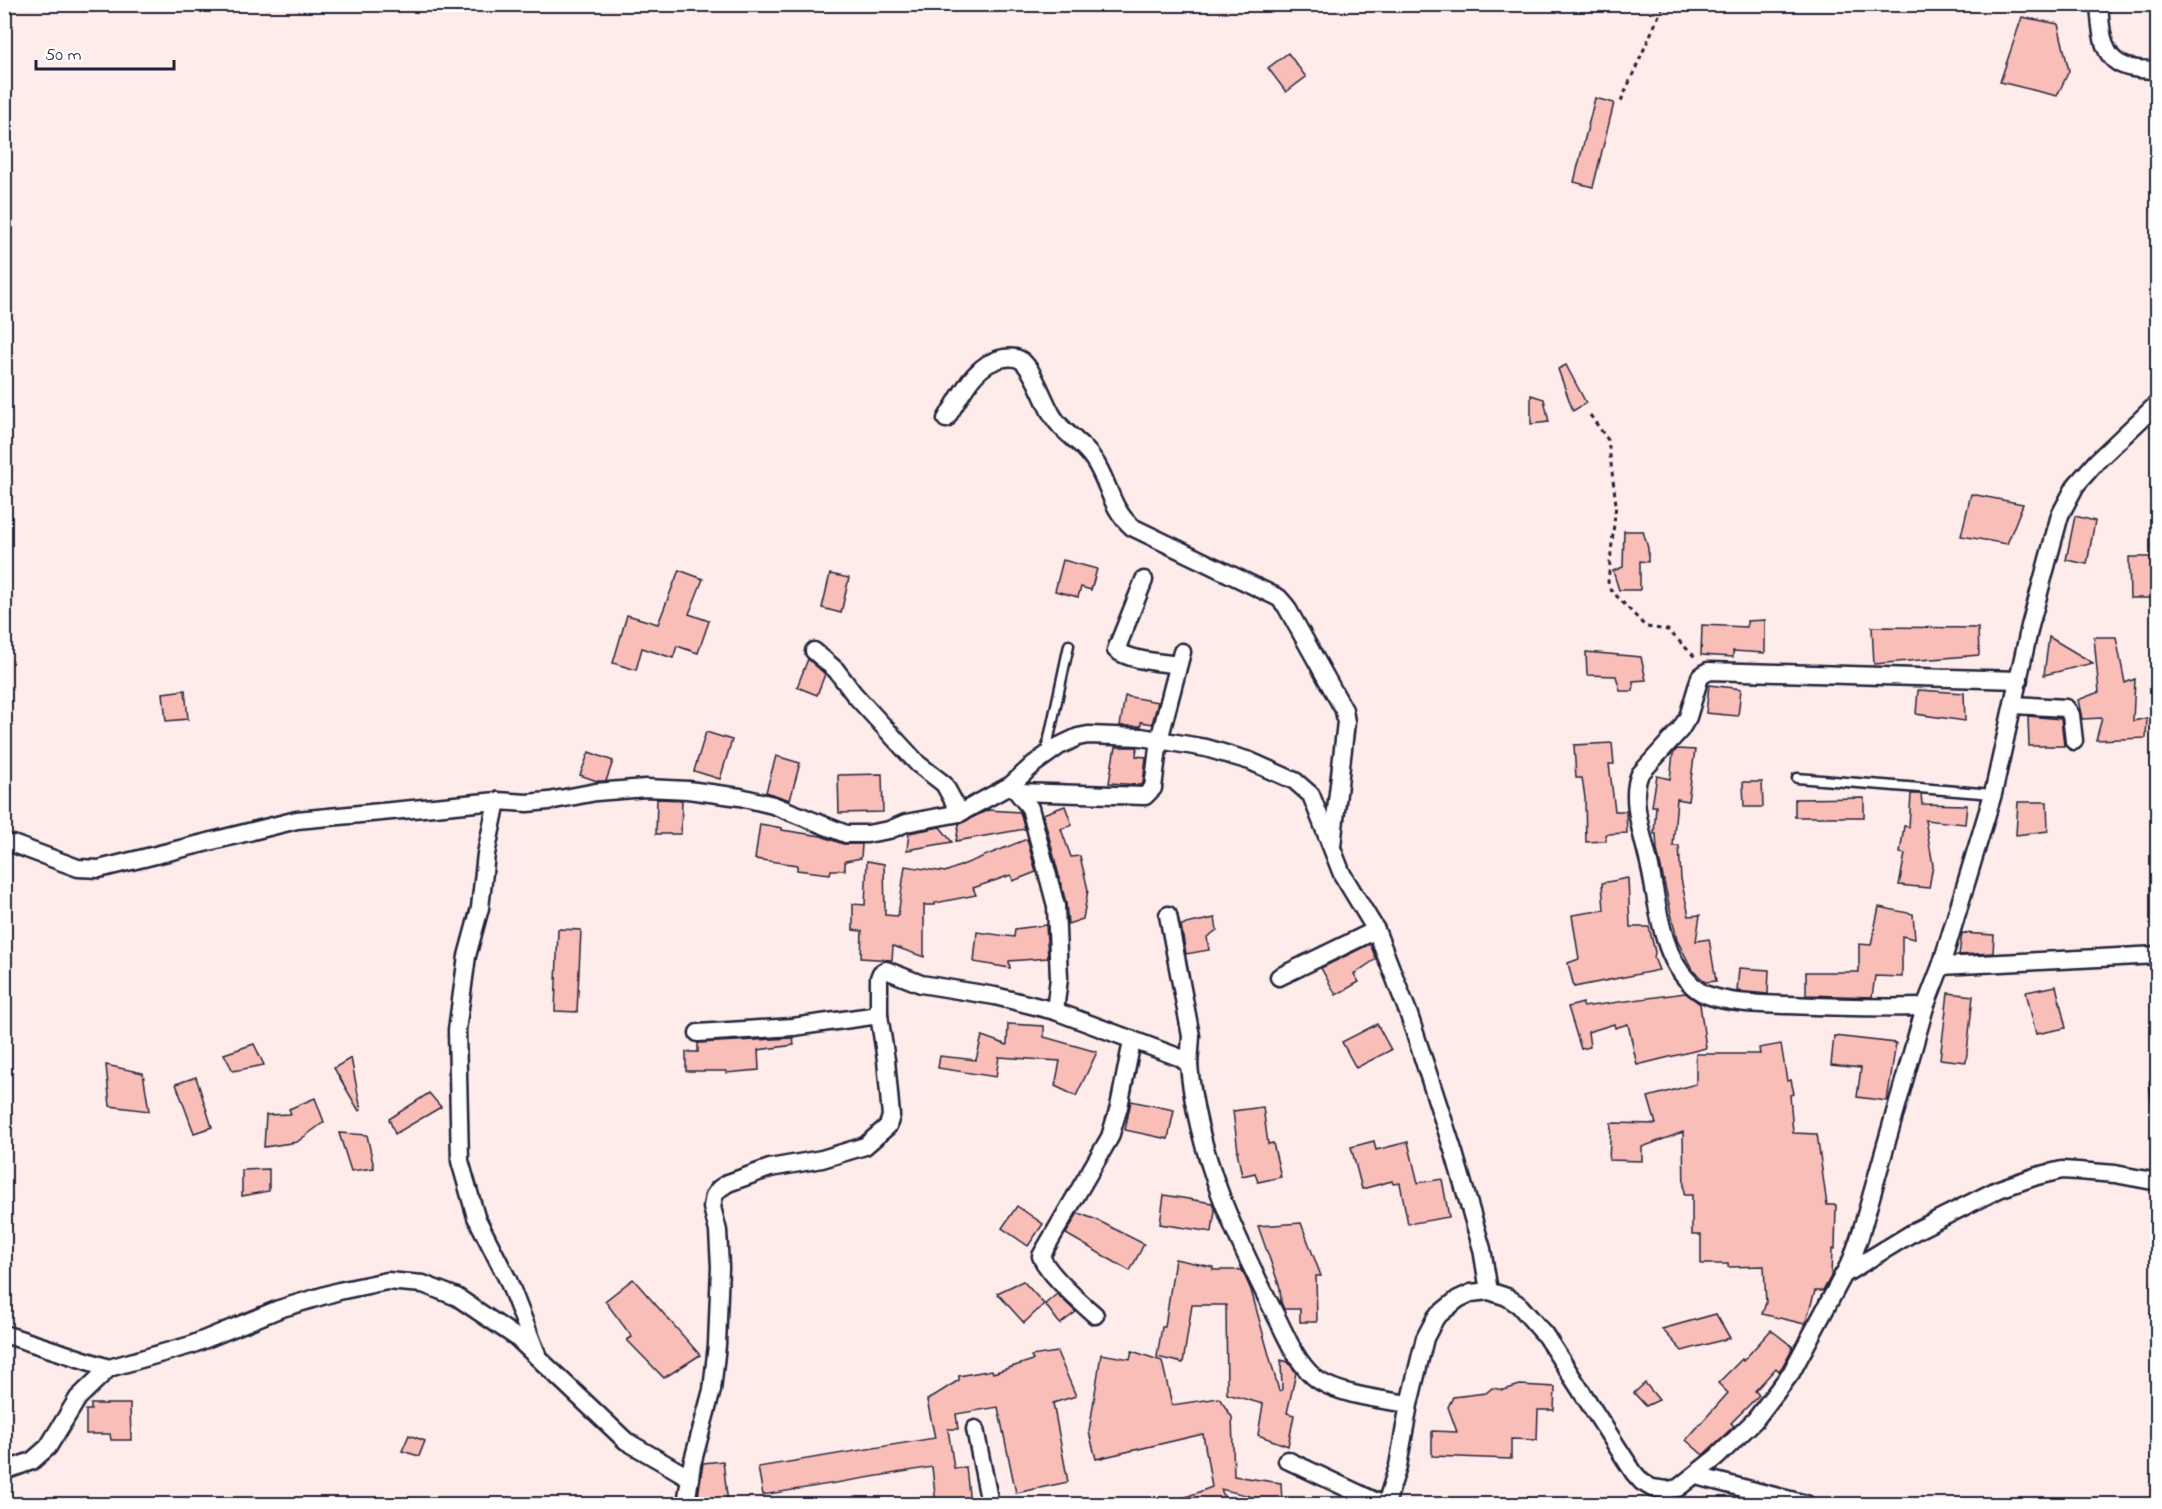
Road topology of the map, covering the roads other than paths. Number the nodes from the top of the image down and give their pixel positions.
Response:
1 (2099, 4) edge
2 (2157, 71) edge
3 (2157, 403) edge
4 (946, 419) dead end
5 (1144, 580) dead end
6 (1070, 645) dead end
7 (814, 651) dead end
8 (2019, 680) junction
9 (2013, 705) junction
10 (1159, 740) junction
11 (2074, 741) dead end
12 (1046, 756) junction
13 (1797, 778) dead end
14 (1014, 788) junction
15 (1993, 794) junction
16 (497, 801) junction
17 (960, 813) junction
18 (13, 844) dead end
19 (1332, 847) junction
20 (1168, 915) dead end
21 (1376, 930) junction
22 (2157, 955) edge
23 (1941, 966) junction
24 (1279, 977) dead end
25 (1925, 1007) junction
26 (1055, 1011) junction
27 (879, 1015) junction
28 (698, 1033) dead end
29 (1132, 1041) junction
30 (1189, 1065) junction
31 (2155, 1083) dead end
32 (2157, 1111) edge
33 (2157, 1182) edge
34 (1843, 1276) junction
35 (1489, 1291) junction
36 (1095, 1315) dead end
37 (4, 1334) edge
38 (537, 1354) junction
39 (109, 1368) junction
40 (1409, 1404) junction
41 (975, 1429) dead end
42 (1287, 1460) dead end
43 (4, 1471) edge
44 (1696, 1476) junction
45 (690, 1478) junction
46 (686, 1504) edge
47 (990, 1504) edge
48 (1381, 1504) edge
49 (1386, 1504) edge
50 (1806, 1504) edge

1 - 2 street
3 - 8 street
4 - 19 street
5 - 10 street
6 - 12 lane
7 - 17 street
8 - 9 street
8 - 25 street
9 - 11 street
9 - 15 street
10 - 12 street
10 - 14 street
10 - 19 street
12 - 14 street
13 - 15 lane
14 - 17 street
14 - 26 street
15 - 23 street
16 - 17 street
16 - 18 street
16 - 38 street
19 - 21 street
20 - 30 street
21 - 24 street
21 - 35 street
22 - 23 street
23 - 25 street
25 - 34 street
26 - 27 street
26 - 29 street
27 - 28 street
27 - 45 street
29 - 30 street
29 - 36 street
30 - 40 street
31 - 32 lane
33 - 34 street
34 - 44 street
35 - 40 street
35 - 44 street
37 - 39 street
38 - 39 street
38 - 45 street
39 - 43 street
40 - 49 street
41 - 47 street
42 - 48 street
44 - 50 street
45 - 46 street

